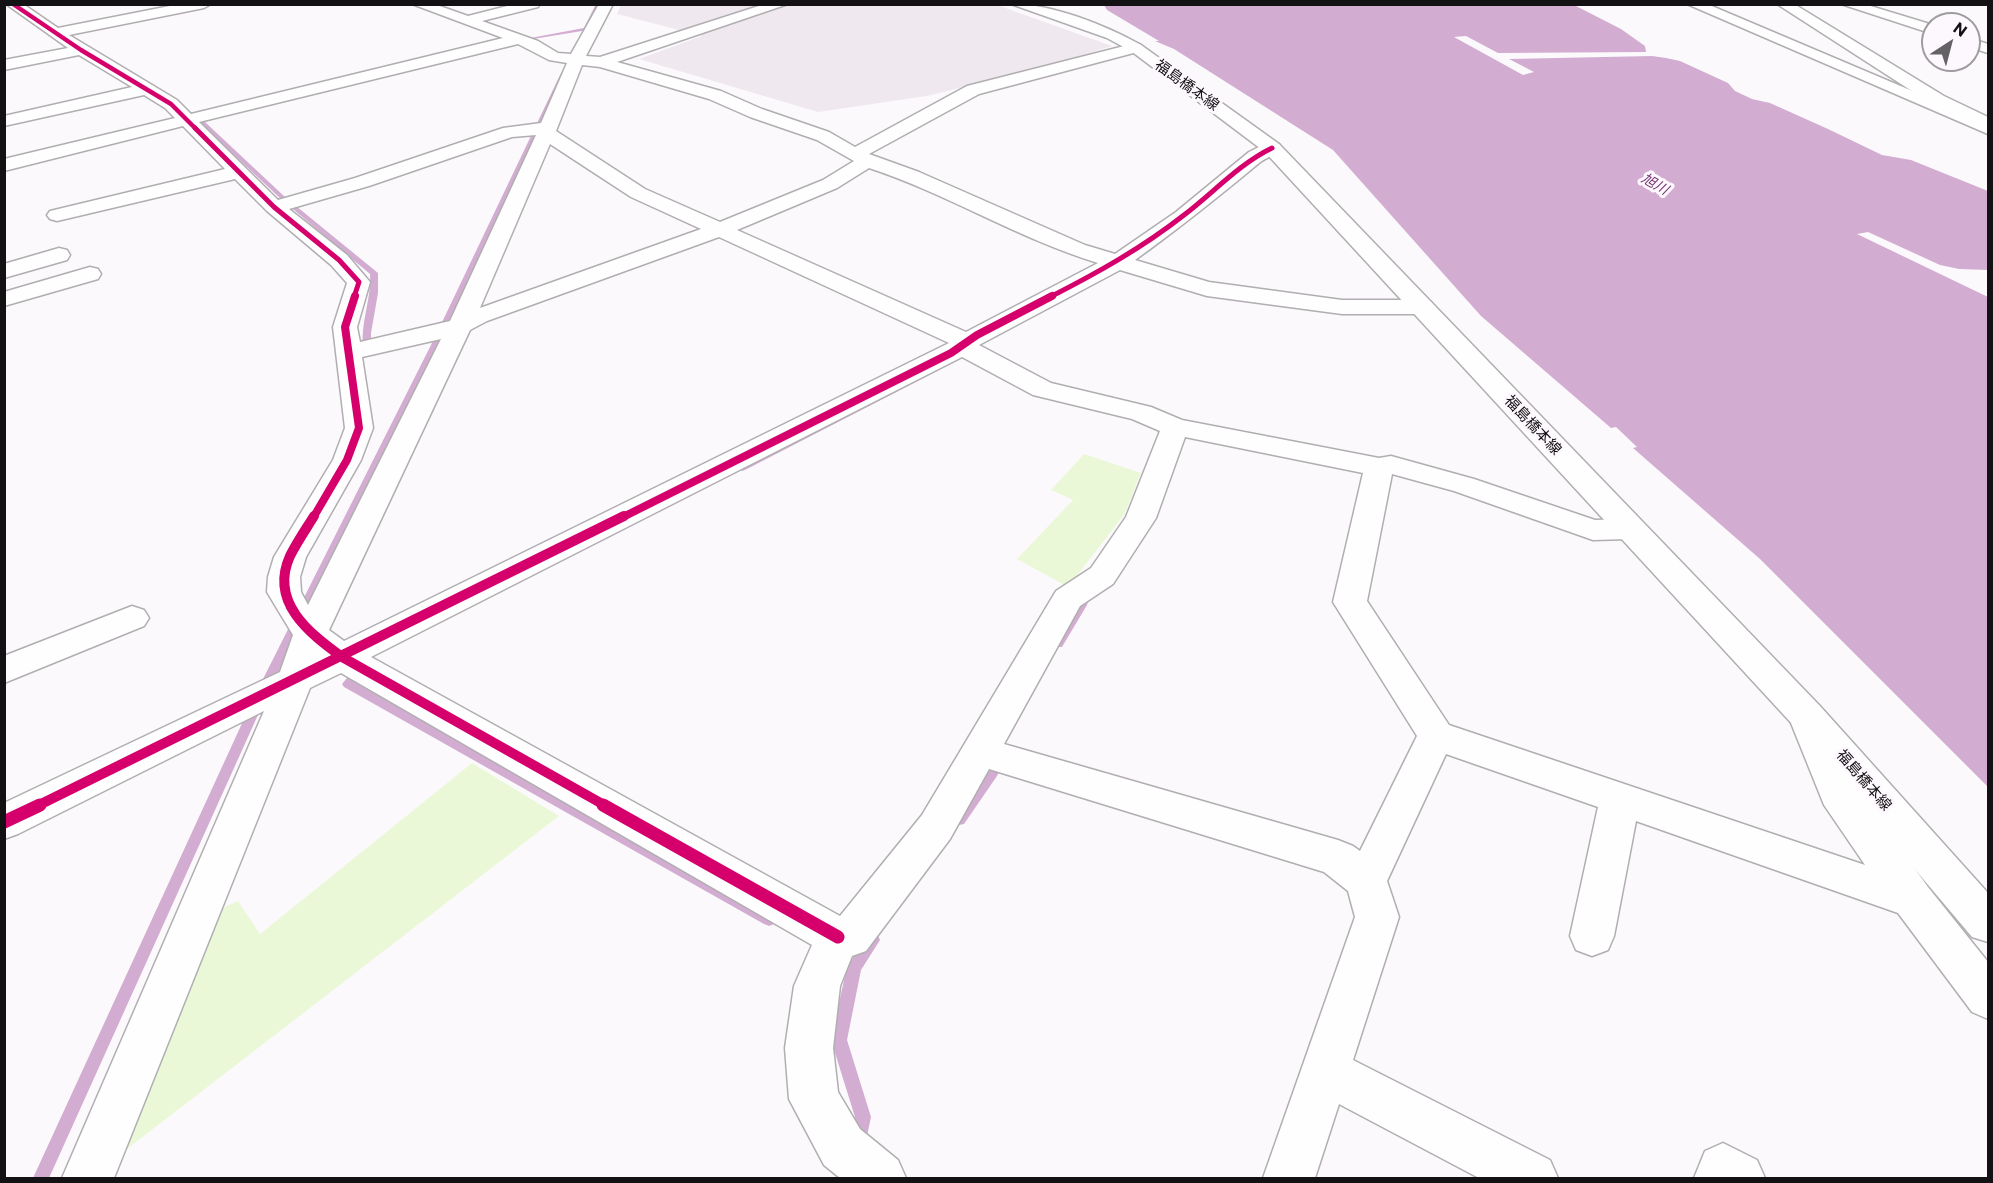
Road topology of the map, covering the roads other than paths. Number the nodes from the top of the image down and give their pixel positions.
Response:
1 (13, 4) edge
2 (204, 4) edge
3 (418, 4) edge
4 (533, 4) edge
5 (606, 4) edge
6 (781, 4) edge
7 (1018, 4) edge
8 (1694, 4) edge
9 (1784, 4) edge
10 (1848, 4) edge
11 (466, 21) junction
12 (1921, 26) edge
13 (56, 33) junction
14 (518, 39) junction
15 (1136, 48) junction
16 (81, 50) junction
17 (570, 59) junction
18 (601, 62) junction
19 (4, 65) edge
20 (137, 84) junction
21 (1922, 90) junction
22 (4, 104) edge
23 (1989, 116) edge
24 (4, 121) edge
25 (187, 121) junction
26 (1989, 123) edge
27 (1989, 129) edge
28 (533, 140) junction
29 (1272, 148) junction
30 (434, 158) junction
31 (861, 158) junction
32 (4, 165) edge
33 (238, 172) junction
34 (283, 204) junction
35 (57, 215) dead end
36 (713, 232) junction
37 (59, 255) dead end
38 (1118, 262) junction
39 (4, 271) edge
40 (90, 274) dead end
41 (4, 299) edge
42 (1423, 307) junction
43 (447, 330) junction
44 (964, 344) junction
45 (360, 350) junction
46 (1175, 427) junction
47 (1379, 467) junction
48 (1629, 529) junction
49 (132, 618) dead end
50 (301, 620) junction
51 (342, 657) junction
52 (4, 670) edge
53 (288, 684) junction
54 (1807, 716) junction
55 (1436, 735) junction
56 (989, 754) junction
57 (1620, 799) junction
58 (4, 822) edge
59 (1366, 881) junction
60 (1912, 900) junction
61 (1989, 923) edge
62 (1592, 936) dead end
63 (834, 947) junction
64 (1989, 997) edge
65 (1325, 1071) junction
66 (863, 1164) edge
67 (88, 1179) edge
68 (1289, 1179) edge
69 (1532, 1179) edge
70 (1720, 1179) edge
71 (1739, 1179) edge

1 - 13 street
2 - 13 street
3 - 11 street
4 - 11 street
5 - 17 street
6 - 18 street
7 - 15 street, 福島橋本線
8 - 27 street
9 - 21 street
10 - 12 street
11 - 14 street
13 - 16 street
14 - 17 street
14 - 25 street
15 - 29 street, 福島橋本線
15 - 31 street
16 - 19 street
16 - 20 street
17 - 18 street
17 - 28 street
18 - 31 street
20 - 22 street
20 - 24 street
20 - 25 street
21 - 23 street
21 - 26 street
25 - 32 street
25 - 33 street
28 - 30 street
28 - 30 street
28 - 36 street
28 - 43 street
29 - 38 street
29 - 42 street, 福島橋本線
30 - 34 street
31 - 36 street
31 - 38 street
33 - 34 street
33 - 35 street
34 - 45 street
36 - 43 street
36 - 44 street
37 - 39 street
38 - 42 street
38 - 44 street
40 - 41 street
42 - 48 street, 福島橋本線
43 - 45 street
43 - 50 street
44 - 46 street
44 - 51 street
45 - 50 street
46 - 47 street
46 - 56 street
47 - 48 street
47 - 55 street
48 - 54 street, 福島橋本線
49 - 52 street
50 - 51 street
50 - 53 street
51 - 53 street
51 - 63 street
53 - 58 street
53 - 67 street
54 - 60 street
54 - 61 street, 福島橋本線
55 - 57 street
55 - 59 street
56 - 59 street
56 - 63 street
57 - 60 street
57 - 62 street
59 - 65 street
60 - 64 street
63 - 66 street
65 - 68 street
65 - 69 street
70 - 71 street

